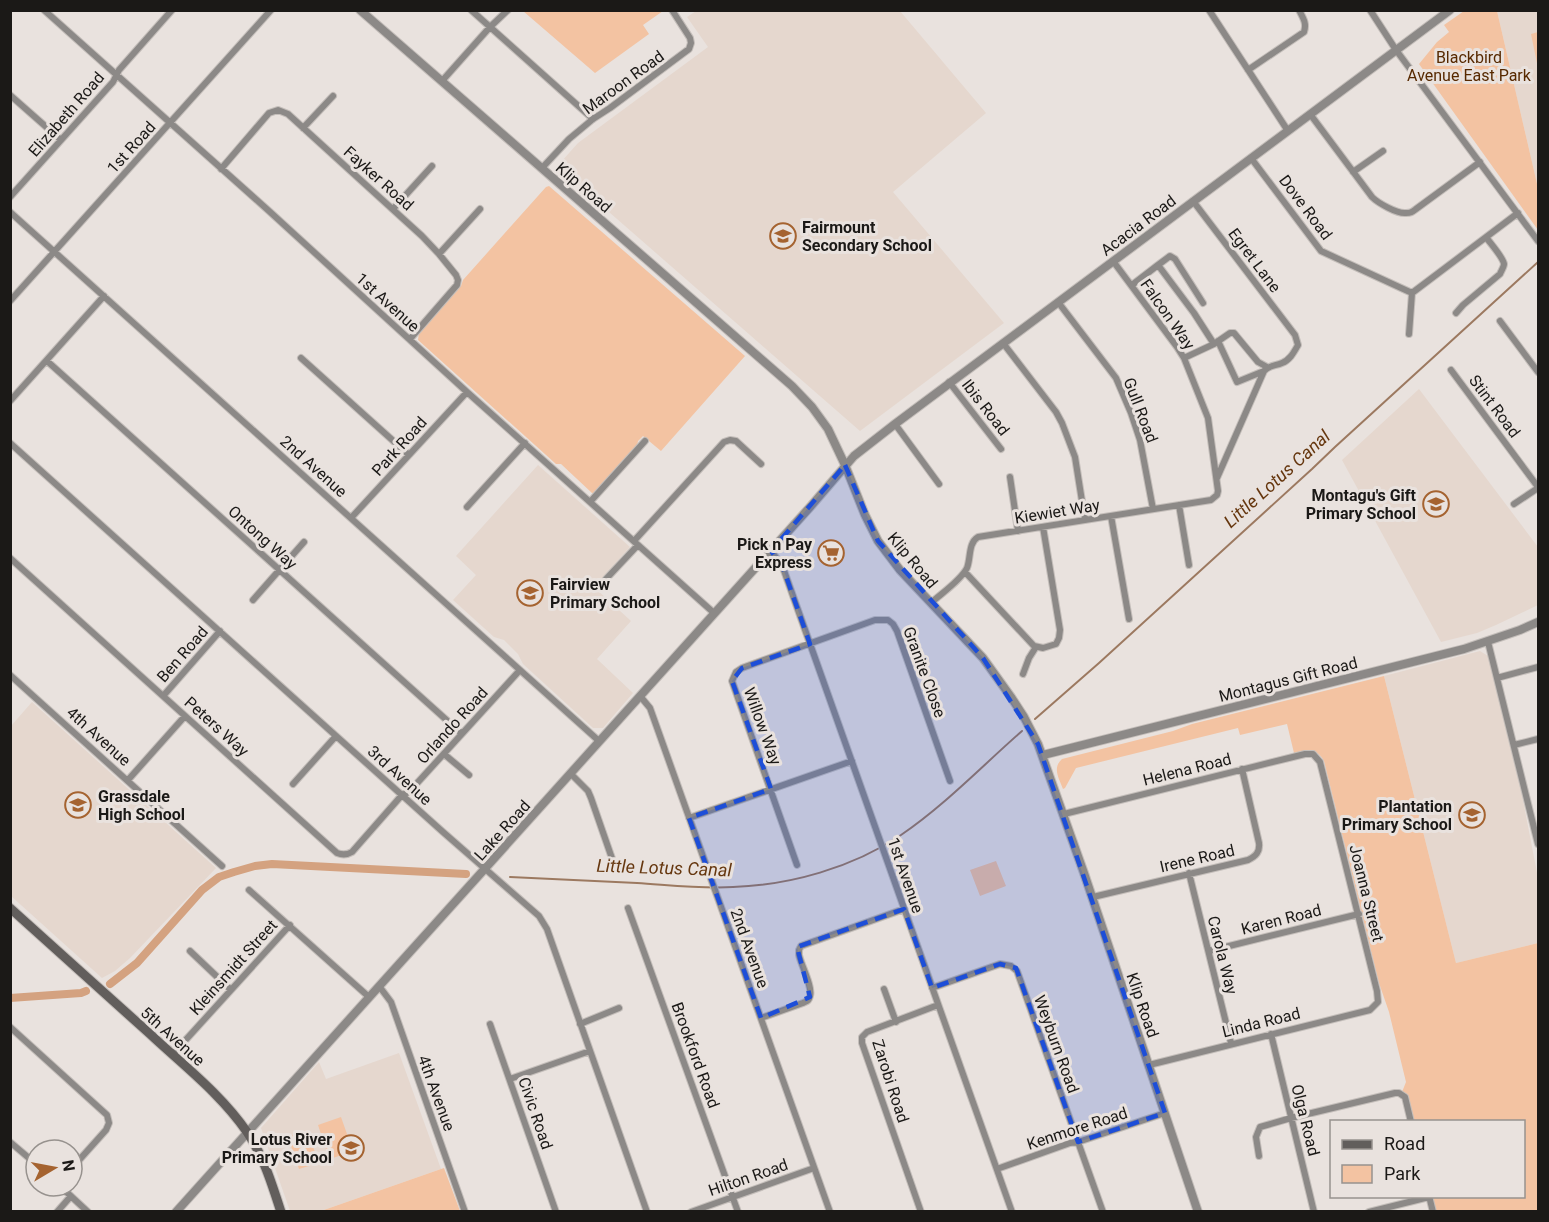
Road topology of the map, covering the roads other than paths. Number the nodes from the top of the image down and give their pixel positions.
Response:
1 (44, 10) edge
2 (172, 10) edge
3 (271, 10) edge
4 (360, 10) edge
5 (471, 10) edge
6 (508, 10) edge
7 (684, 10) edge
8 (1209, 10) edge
9 (1299, 10) edge
10 (1370, 10) edge
11 (1450, 10) edge
12 (674, 13) edge
13 (490, 27) junction
14 (1396, 50) junction
15 (1248, 70) junction
16 (117, 76) junction
17 (442, 81) junction
18 (10, 95) edge
19 (333, 96) dead end
20 (1310, 114) junction
21 (593, 119) junction
22 (170, 124) junction
23 (303, 128) junction
24 (1288, 131) junction
25 (61, 140) junction
26 (1383, 151) dead end
27 (1251, 158) junction
28 (1480, 162) junction
29 (432, 166) dead end
30 (542, 168) junction
31 (221, 169) junction
32 (1353, 172) junction
33 (10, 197) edge
34 (1193, 201) junction
35 (393, 209) junction
36 (480, 209) dead end
37 (10, 212) edge
38 (1518, 213) junction
39 (1486, 237) junction
40 (1539, 241) edge
41 (55, 251) junction
42 (439, 254) junction
43 (1113, 261) junction
44 (1158, 265) junction
45 (1131, 285) junction
46 (1412, 293) junction
47 (104, 296) junction
48 (10, 301) edge
49 (1058, 302) junction
50 (1203, 303) dead end
51 (1456, 313) dead end
52 (1500, 321) dead end
53 (1408, 334) dead end
54 (410, 339) junction
55 (1216, 342) junction
56 (1003, 343) junction
57 (301, 358) dead end
58 (1184, 358) junction
59 (47, 361) junction
60 (1265, 369) junction
61 (1451, 370) dead end
62 (1539, 372) edge
63 (949, 382) junction
64 (467, 392) junction
65 (10, 401) edge
66 (895, 424) junction
67 (645, 441) dead end
68 (10, 443) edge
69 (525, 443) junction
70 (1001, 449) dead end
71 (410, 455) junction
72 (761, 464) dead end
73 (846, 465) junction
74 (1010, 477) dead end
75 (1217, 478) junction
76 (939, 484) dead end
77 (1539, 488) edge
78 (1218, 491) joint
79 (590, 502) junction
80 (1514, 504) dead end
81 (1179, 505) junction
82 (466, 507) dead end
83 (1153, 509) junction
84 (1111, 516) junction
85 (351, 518) junction
86 (1085, 520) junction
87 (1043, 527) junction
88 (1018, 531) junction
89 (304, 542) dead end
90 (636, 543) junction
91 (771, 551) junction
92 (10, 558) edge
93 (1189, 566) dead end
94 (279, 570) junction
95 (965, 572) junction
96 (606, 579) dead end
97 (253, 600) dead end
98 (932, 602) junction
99 (714, 613) junction
100 (1129, 619) dead end
101 (1539, 621) edge
102 (220, 631) junction
103 (1488, 642) junction
104 (810, 644) junction
105 (1036, 647) junction
106 (1539, 667) edge
107 (520, 670) junction
108 (1023, 674) dead end
109 (10, 675) edge
110 (1497, 678) junction
111 (164, 695) junction
112 (640, 696) junction
113 (185, 716) junction
114 (461, 733) junction
115 (336, 736) junction
116 (1539, 739) edge
117 (599, 741) junction
118 (1514, 745) junction
119 (444, 754) junction
120 (1043, 755) junction
121 (1316, 756) joint
122 (852, 761) junction
123 (1242, 770) junction
124 (571, 774) junction
125 (469, 775) dead end
126 (128, 780) junction
127 (950, 781) dead end
128 (293, 784) dead end
129 (771, 789) junction
130 (402, 795) junction
131 (1064, 814) junction
132 (689, 818) junction
133 (1539, 844) edge
134 (797, 865) dead end
135 (222, 866) dead end
136 (615, 867) dead end
137 (484, 869) junction
138 (1189, 873) junction
139 (249, 890) dead end
140 (1093, 897) junction
141 (10, 908) edge
142 (628, 908) dead end
143 (904, 909) junction
144 (1359, 914) junction
145 (290, 925) junction
146 (190, 951) dead end
147 (1209, 951) junction
148 (379, 986) junction
149 (932, 988) junction
150 (884, 989) dead end
151 (231, 990) junction
152 (369, 997) junction
153 (1378, 1002) joint
154 (938, 1005) junction
155 (619, 1008) dead end
156 (761, 1017) junction
157 (896, 1022) junction
158 (490, 1024) dead end
159 (580, 1024) junction
160 (10, 1027) edge
161 (1271, 1034) junction
162 (1231, 1044) junction
163 (590, 1051) junction
164 (172, 1055) junction
165 (1149, 1065) junction
166 (510, 1079) junction
167 (1165, 1113) junction
168 (1291, 1118) junction
169 (1411, 1120) edge
170 (247, 1132) junction
171 (10, 1142) edge
172 (1078, 1142) junction
173 (24, 1154) edge
174 (84, 1155) edge
175 (1258, 1156) dead end
176 (814, 1168) junction
177 (997, 1169) junction
178 (732, 1196) junction
179 (69, 1198) edge
180 (73, 1198) edge
181 (1425, 1198) edge
182 (57, 1212) edge
183 (88, 1212) edge
184 (176, 1212) edge
185 (281, 1212) edge
186 (465, 1212) edge
187 (556, 1212) edge
188 (647, 1212) edge
189 (691, 1212) edge
190 (738, 1212) edge
191 (830, 1212) edge
192 (921, 1212) edge
193 (1012, 1212) edge
194 (1103, 1212) edge
195 (1198, 1212) edge
196 (1314, 1212) edge
197 (1369, 1212) edge

1 - 16 street, 1st Avenue
2 - 16 street, Elizabeth Road
3 - 22 street, 1st Road
4 - 17 street, Klip Road
5 - 13 street
6 - 13 street
7 - 12 street
8 - 15 street
9 - 15 street
10 - 14 street
11 - 14 street, Acacia Road
12 - 21 street, Maroon Road
13 - 17 street
13 - 21 street
14 - 20 street, Acacia Road
14 - 28 street
15 - 24 street
16 - 22 street, 1st Avenue
16 - 25 street, Elizabeth Road
17 - 30 street, Klip Road
18 - 25 street
19 - 23 street
20 - 24 street, Acacia Road
20 - 32 street
21 - 30 street, Maroon Road
22 - 31 street, 1st Avenue
22 - 41 street, 1st Road
23 - 31 street, Fayker Road
23 - 35 street, Fayker Road
24 - 27 street, Acacia Road
25 - 33 street, Elizabeth Road
26 - 32 street
27 - 34 street, Acacia Road
27 - 46 street, Dove Road
28 - 32 street
28 - 38 street
29 - 35 street
30 - 73 street, Klip Road
31 - 54 street, 1st Avenue
34 - 43 street, Acacia Road
34 - 60 street, Egret Lane
35 - 42 street, Fayker Road
36 - 42 street
37 - 41 street, 2nd Avenue
38 - 39 street
38 - 40 street
39 - 46 street
39 - 51 street
41 - 47 street, 2nd Avenue
41 - 48 street, 1st Road
42 - 54 street, Fayker Road
43 - 45 street, Falcon Way
43 - 49 street, Acacia Road
44 - 45 street
44 - 50 street
44 - 55 street
45 - 58 street, Falcon Way
46 - 53 street
47 - 59 street
47 - 85 street, 2nd Avenue
49 - 56 street, Acacia Road
49 - 83 street, Gull Road
52 - 62 street
54 - 64 street, 1st Avenue
55 - 58 street
55 - 60 street
55 - 60 street
56 - 63 street, Acacia Road
56 - 86 street
57 - 71 street
58 - 75 street, Falcon Way
59 - 65 street
59 - 94 street, Ontong Way
60 - 75 street
61 - 77 street, Stint Road
63 - 66 street, Acacia Road
63 - 70 street, Ibis Road
64 - 69 street, 1st Avenue
64 - 71 street, Park Road
66 - 73 street, Acacia Road
66 - 76 street
67 - 79 street
68 - 102 street, 3rd Avenue
69 - 79 street, 1st Avenue
69 - 82 street
71 - 85 street, Park Road
72 - 90 street
73 - 91 street, Lake Road
73 - 98 street, Klip Road
74 - 88 street
75 - 78 street, Falcon Way
77 - 80 street
78 - 81 street, Kiewiet Way
79 - 90 street, 1st Avenue
81 - 83 street, Kiewiet Way
81 - 93 street
83 - 84 street, Kiewiet Way
84 - 86 street, Kiewiet Way
84 - 100 street
85 - 107 street, 2nd Avenue
86 - 87 street, Kiewiet Way
87 - 88 street, Kiewiet Way
87 - 105 street
88 - 95 street, Kiewiet Way
89 - 94 street
90 - 96 street
90 - 99 street, 1st Avenue
91 - 99 street, Lake Road
91 - 104 street, 1st Avenue
92 - 111 street, Peters Way
94 - 97 street
94 - 114 street, Ontong Way
95 - 98 street
95 - 105 street
98 - 120 street, Klip Road
99 - 112 street, Lake Road
101 - 103 street, Montagus Gift Road
102 - 111 street, Ben Road
102 - 115 street, 3rd Avenue
103 - 110 street
103 - 120 street, Montagus Gift Road
104 - 122 street, 1st Avenue
104 - 127 street, Granite Close
104 - 129 street, Willow Way
105 - 108 street
106 - 110 street
107 - 114 street, Orlando Road
107 - 117 street, 2nd Avenue
109 - 126 street, 4th Avenue
110 - 118 street
111 - 113 street, Peters Way
112 - 117 street, Lake Road
112 - 132 street, 2nd Avenue
113 - 126 street
113 - 130 street, Peters Way
114 - 119 street, Orlando Road
115 - 128 street
115 - 130 street, 3rd Avenue
116 - 118 street
117 - 124 street, Lake Road
118 - 133 street
119 - 125 street
119 - 130 street, Orlando Road
120 - 131 street, Klip Road
121 - 123 street, Helena Road
121 - 144 street, Joanna Street
122 - 129 street
122 - 143 street, 1st Avenue
123 - 131 street, Helena Road
123 - 138 street, Irene Road
124 - 136 street
124 - 137 street, Lake Road
126 - 135 street, 4th Avenue
129 - 132 street
129 - 134 street, Willow Way
130 - 137 street, 3rd Avenue
131 - 140 street, Klip Road
132 - 156 street, 2nd Avenue
137 - 148 street, Lake Road
137 - 159 street, 3rd Avenue
138 - 140 street, Irene Road
138 - 147 street, Carola Way
139 - 145 street
140 - 165 street, Klip Road
141 - 164 main road, 5th Avenue
142 - 178 street, Brookford Road
143 - 149 street, 1st Avenue
143 - 156 street
144 - 147 street, Karen Road
144 - 153 street, Joanna Street
145 - 151 street, Kleinsmidt Street
145 - 152 street
146 - 151 street
147 - 162 street, Carola Way
148 - 152 street, Lake Road
148 - 186 street, 4th Avenue
149 - 154 street, 1st Avenue
149 - 172 street, Weyburn Road
150 - 157 street
151 - 164 street, Kleinsmidt Street
152 - 170 street, Lake Road
153 - 161 street, Linda Road
154 - 157 street, Zarobi Road
154 - 177 street, 1st Avenue
155 - 159 street
156 - 176 street, 2nd Avenue
157 - 192 street, Zarobi Road
158 - 166 street, Civic Road
159 - 163 street, 3rd Avenue
160 - 174 street
161 - 162 street, Linda Road
161 - 168 street, Olga Road
162 - 165 street, Linda Road
163 - 166 street
163 - 188 street, 3rd Avenue
164 - 170 main road, 5th Avenue
165 - 167 street, Klip Road
166 - 187 street, Civic Road
167 - 172 street, Kenmore Road
167 - 195 street, Klip Road
168 - 169 street
168 - 175 street
168 - 196 street, Olga Road
170 - 184 street, Lake Road
170 - 185 main road, 5th Avenue
171 - 173 street
172 - 177 street, Kenmore Road
172 - 194 street, Weyburn Road
176 - 178 street, Hilton Road
176 - 191 street, 2nd Avenue
177 - 193 street, 1st Avenue
178 - 189 street, Hilton Road
178 - 190 street, Brookford Road
179 - 182 street
180 - 183 street
181 - 197 street

